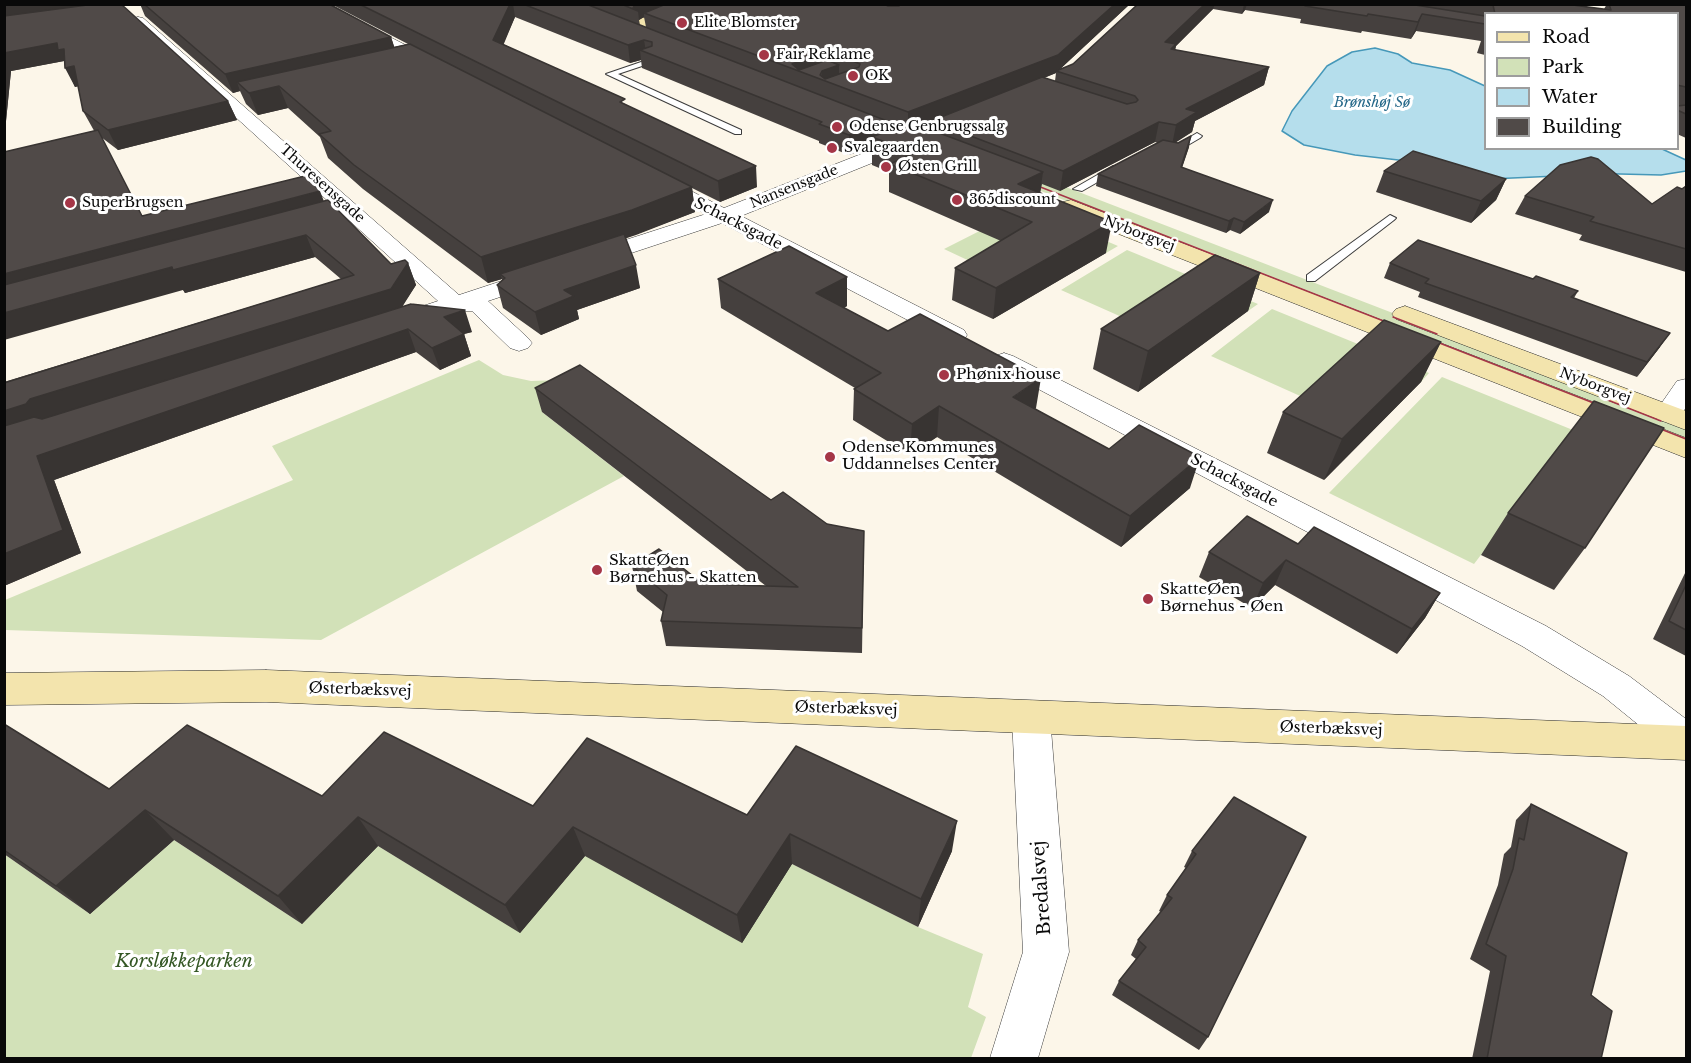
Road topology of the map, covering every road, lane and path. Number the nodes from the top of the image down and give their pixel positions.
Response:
1 (313, 4) edge
2 (588, 9) edge
3 (139, 11) dead end
4 (664, 17) edge
5 (645, 24) junction
6 (650, 62) edge
7 (454, 75) edge
8 (251, 95) edge
9 (229, 101) junction
10 (879, 131) edge
11 (738, 132) dead end
12 (920, 136) joint
13 (1197, 136) edge
14 (1160, 146) edge
15 (1129, 162) edge
16 (636, 171) edge
17 (1062, 189) junction
18 (722, 216) junction
19 (1390, 218) dead end
20 (1311, 278) junction
21 (455, 304) junction
22 (387, 326) edge
23 (519, 343) dead end
24 (1686, 387) edge
25 (1677, 417) edge
26 (1686, 449) edge
27 (4, 690) edge
28 (1031, 717) junction
29 (1686, 742) edge
30 (1018, 1057) edge

1 - 7 street
2 - 5 street
2 - 5 street
3 - 9 street, Thuresensgade
4 - 5 street
6 - 11 lane
8 - 9 street
9 - 21 street, Thuresensgade
10 - 12 street
12 - 18 street, Nansensgade
13 - 14 lane
15 - 17 lane
16 - 18 street, Schacksgade
17 - 20 street, Nyborgvej
17 - 26 street, Nyborgvej
18 - 21 street, Nansensgade
18 - 29 street, Schacksgade
19 - 20 lane
20 - 25 street, Nyborgvej
21 - 22 street, Nansensgade
21 - 23 street
24 - 25 street
27 - 28 street, Østerbæksvej
28 - 29 street, Østerbæksvej
28 - 30 street, Bredalsvej

